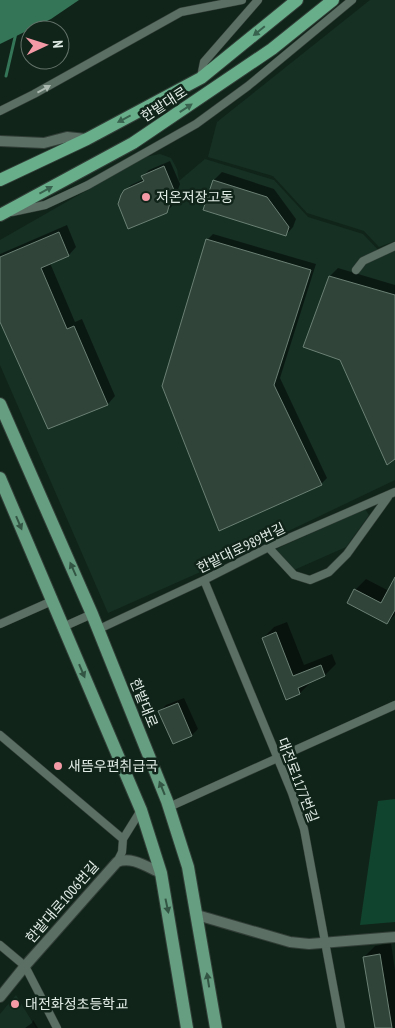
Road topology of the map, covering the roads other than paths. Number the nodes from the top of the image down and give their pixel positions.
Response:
1 (258, 0) edge
2 (297, 0) edge
3 (333, 0) edge
4 (352, 0) edge
5 (239, 1) edge
6 (201, 78) junction
7 (0, 111) edge
8 (87, 139) junction
9 (0, 141) edge
10 (0, 180) edge
11 (1, 215) edge
12 (395, 246) edge
13 (356, 270) dead end
14 (0, 404) edge
15 (0, 478) edge
16 (392, 494) edge
17 (269, 548) junction
18 (204, 580) junction
19 (52, 601) junction
20 (92, 614) junction
21 (0, 624) edge
22 (63, 626) junction
23 (99, 629) junction
24 (395, 705) edge
25 (0, 735) edge
26 (277, 758) junction
27 (169, 807) junction
28 (141, 810) junction
29 (123, 839) junction
30 (117, 862) junction
31 (160, 874) junction
32 (198, 915) junction
33 (395, 937) edge
34 (326, 944) junction
35 (0, 945) edge
36 (24, 966) junction
37 (0, 997) edge
38 (57, 1028) edge
39 (187, 1028) edge
40 (216, 1028) edge
41 (341, 1028) edge

1 - 6 street
2 -> 6 highway, 한밭대로
11 -> 3 highway, 한밭대로
4 - 11 street
7 -> 5 street
6 -> 8 highway, 한밭대로
8 - 9 street
8 - 10 highway, 한밭대로
12 - 13 street
20 -> 14 main road, 한밭대로
15 -> 19 main road
16 - 17 street, 한밭대로989번길
16 - 17 street
17 - 18 street, 한밭대로989번길
18 - 23 street, 한밭대로989번길
18 - 26 street, 대전로1177번길
19 - 21 street
19 - 22 main road
20 - 22 street
20 - 23 main road, 한밭대로
22 -> 28 main road
27 -> 23 main road, 한밭대로
24 - 26 street
25 - 29 street
26 - 27 street
26 - 34 street, 대전로1177번길
27 - 32 main road, 한밭대로
28 - 29 street
28 - 31 main road
29 - 30 street
30 - 31 street, 한밭대로1006번길
30 - 36 street, 한밭대로1006번길
31 -> 39 main road
32 - 34 street
40 -> 32 main road, 한밭대로
33 - 34 street
34 - 41 street, 대전로1177번길
35 - 36 street
36 - 37 street, 한밭대로1006번길
36 - 38 street

